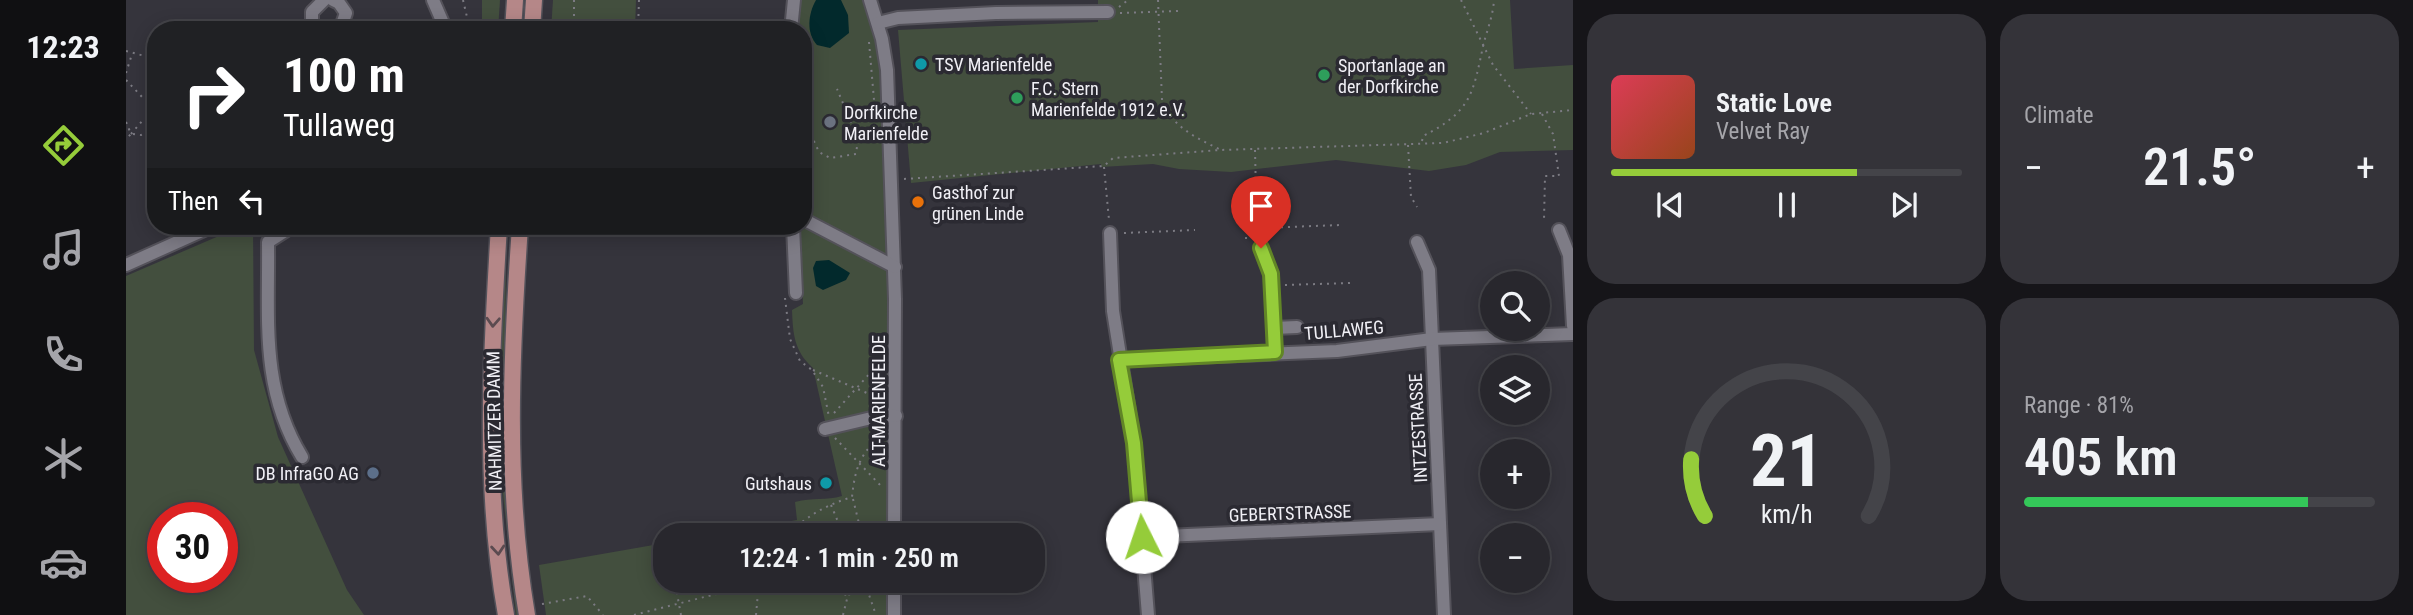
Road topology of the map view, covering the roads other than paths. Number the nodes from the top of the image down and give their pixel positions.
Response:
1 (324, 0) edge
2 (433, 0) edge
3 (515, 0) edge
4 (534, 0) edge
5 (794, 0) edge
6 (870, 0) edge
7 (339, 1) edge
8 (1108, 12) road end
9 (312, 21) edge
10 (345, 21) edge
11 (442, 21) edge
12 (514, 21) edge
13 (533, 21) edge
14 (792, 21) edge
15 (878, 23) junction
16 (812, 224) edge
17 (1559, 230) dead end
18 (1110, 233) road end
19 (193, 235) edge
20 (279, 235) edge
21 (499, 235) edge
22 (519, 235) edge
23 (793, 235) edge
24 (1417, 243) dead end
25 (1261, 248) dead end
26 (126, 265) edge
27 (895, 267) junction
28 (790, 292) road end
29 (1573, 326) edge
30 (1297, 327) dead end
31 (1274, 328) junction
32 (1573, 334) edge
33 (1432, 339) junction
34 (1275, 352) junction
35 (1119, 360) junction
36 (896, 416) junction
37 (828, 429) road end
38 (302, 457) dead end
39 (894, 523) edge
40 (1440, 524) junction
41 (1142, 537) junction
42 (894, 593) edge
43 (506, 615) edge
44 (527, 615) edge
45 (894, 615) edge
46 (1148, 615) edge
47 (1444, 615) edge

1 - 9 street
2 - 11 street
3 - 12 main road
4 - 13 main road
5 - 14 street
6 - 15 street, ALT-MARIENFELDE
7 - 10 street
8 - 15 street
15 - 27 street, ALT-MARIENFELDE
16 - 27 street
17 - 29 street
18 - 35 street
19 - 26 street
20 - 38 street
21 -> 43 main road, NAHMITZER DAMM
22 - 44 main road, NAHMITZER DAMM
23 - 28 street
24 - 33 street, INTZESTRASSE
25 - 31 street
27 - 36 street, ALT-MARIENFELDE
30 - 31 street
31 - 34 street
32 - 33 street, TULLAWEG
33 - 34 street, TULLAWEG
33 - 40 street, INTZESTRASSE
34 - 35 street, TULLAWEG
35 - 41 street
36 - 37 street
36 - 39 street, ALT-MARIENFELDE
40 - 41 street, GEBERTSTRASSE
40 - 47 street, INTZESTRASSE
41 - 46 street
42 - 45 street

